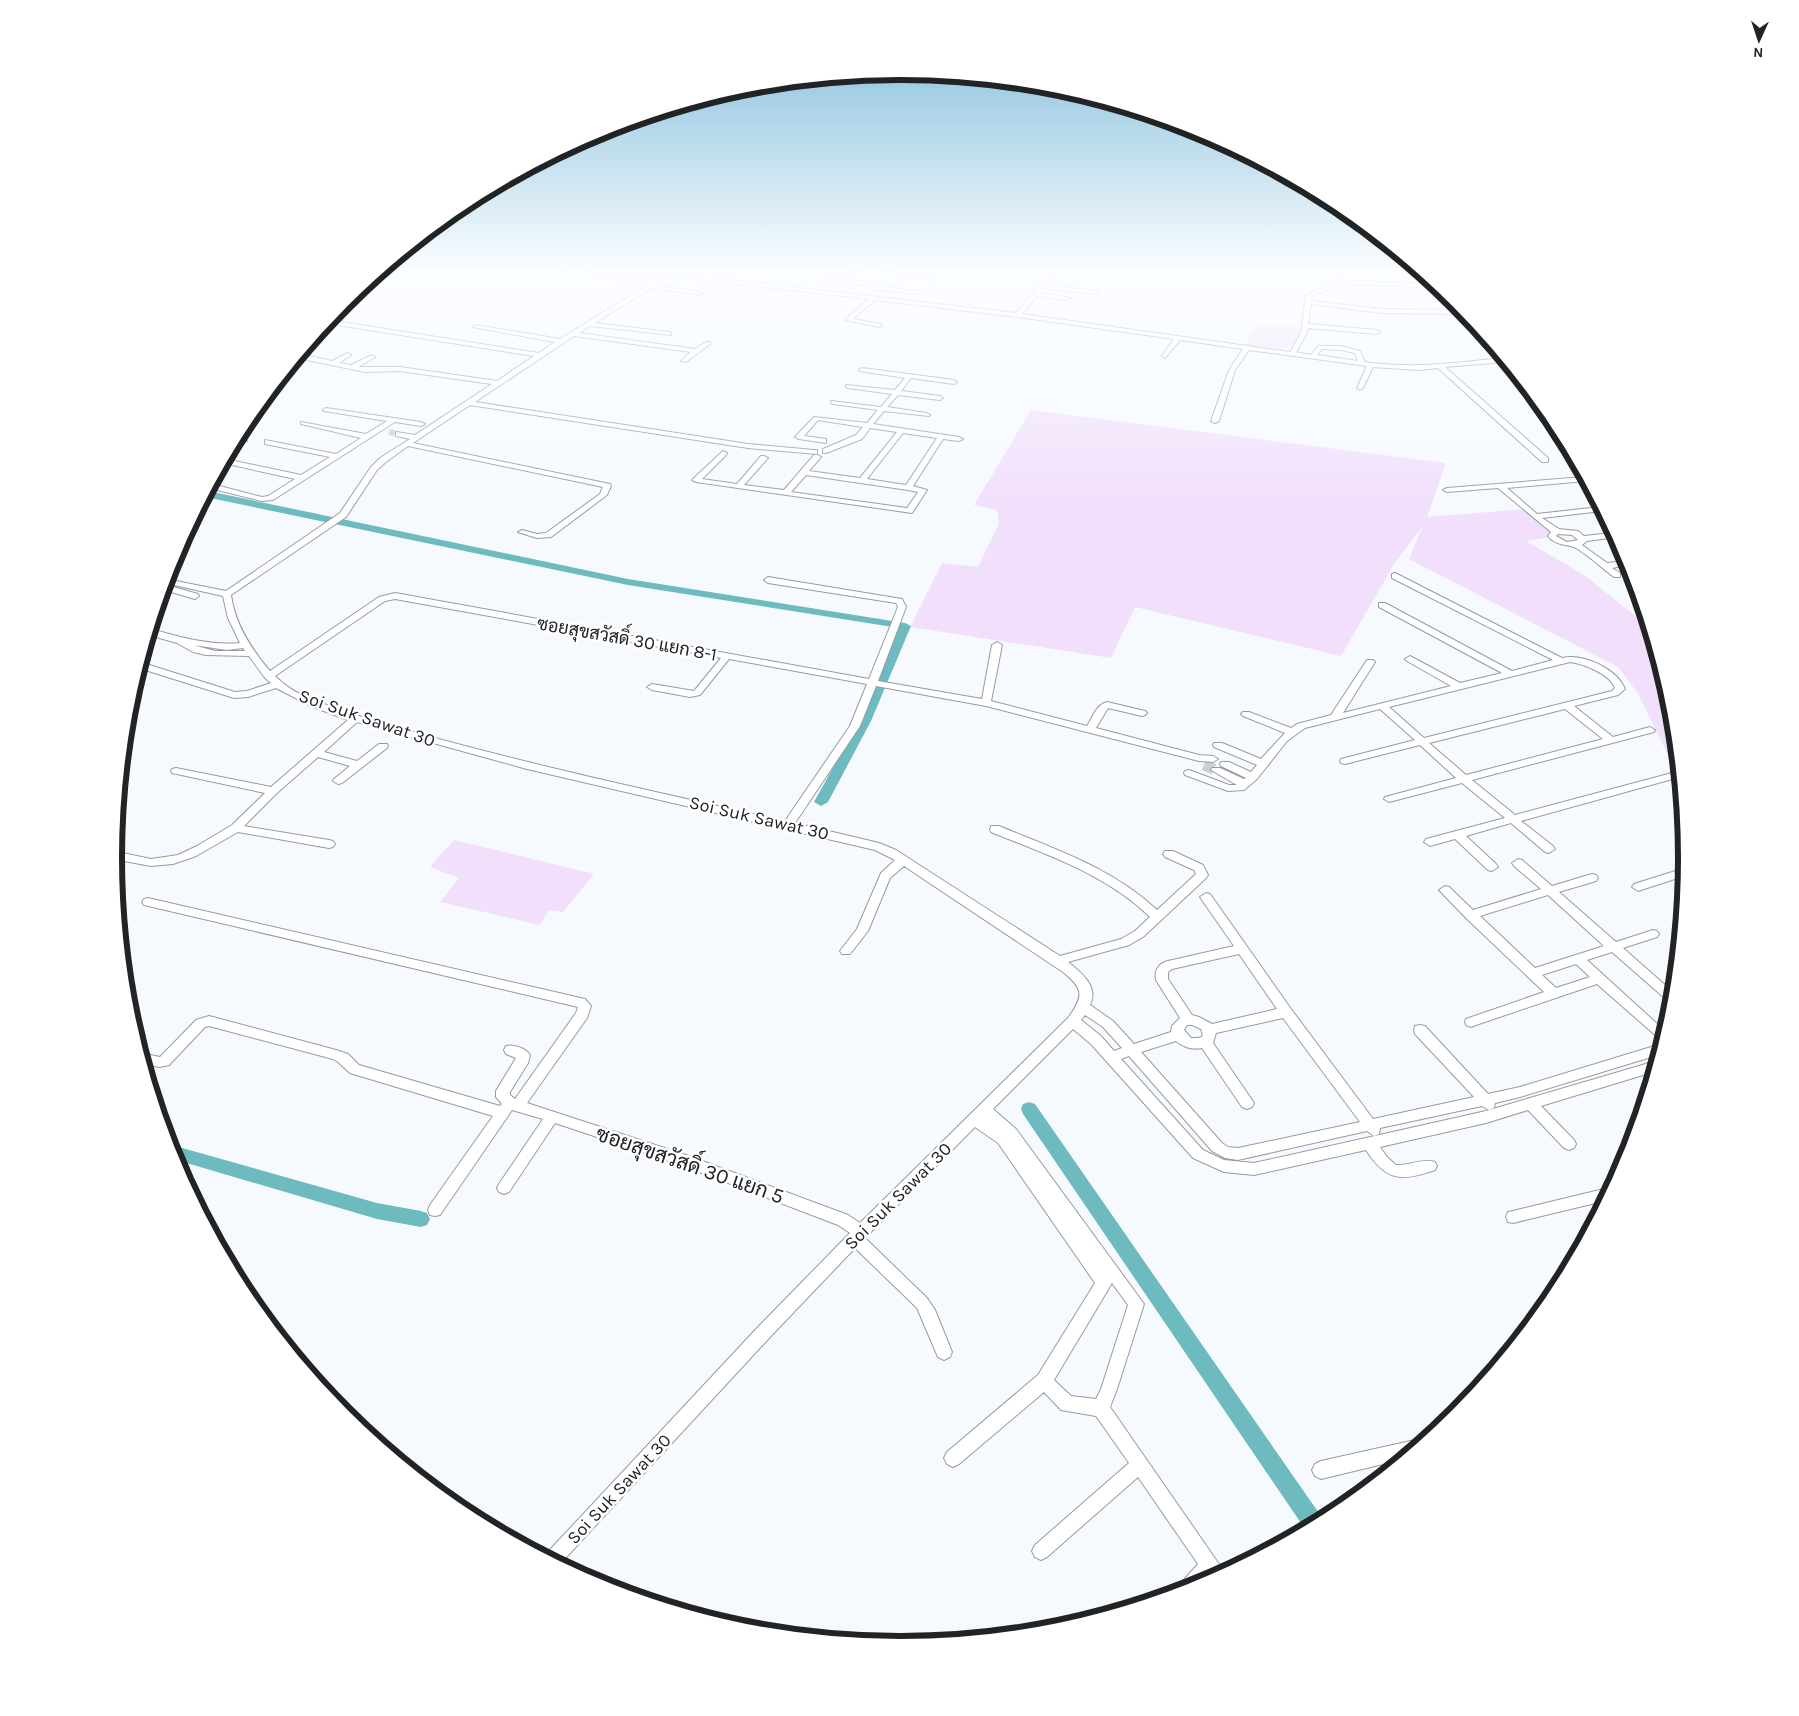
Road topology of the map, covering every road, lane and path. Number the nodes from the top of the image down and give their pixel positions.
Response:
1 (508, 349) edge
2 (548, 349) edge
3 (682, 349) edge
4 (699, 349) edge
5 (1170, 349) edge
6 (1246, 349) edge
7 (1260, 349) edge
8 (1295, 349) edge
9 (1319, 349) edge
10 (1346, 349) edge
11 (696, 351) junction
12 (541, 354) junction
13 (1292, 354) junction
14 (348, 355) dead end
15 (1165, 356) dead end
16 (305, 357) edge
17 (372, 357) dead end
18 (1314, 357) junction
19 (684, 361) dead end
20 (1497, 361) edge
21 (332, 364) junction
22 (1362, 364) junction
23 (1371, 365) junction
24 (1440, 366) junction
25 (352, 367) junction
26 (862, 370) dead end
27 (910, 376) junction
28 (954, 382) dead end
29 (500, 383) junction
30 (848, 386) dead end
31 (1360, 388) dead end
32 (896, 392) junction
33 (940, 398) dead end
34 (833, 402) dead end
35 (469, 404) junction
36 (883, 409) junction
37 (326, 410) dead end
38 (927, 415) dead end
39 (1215, 421) dead end
40 (302, 423) dead end
41 (421, 424) dead end
42 (868, 426) junction
43 (393, 428) junction
44 (406, 429) tunnel mouth
45 (901, 431) junction
46 (425, 432) junction
47 (368, 437) junction
48 (941, 437) junction
49 (417, 438) junction
50 (959, 439) dead end
51 (823, 441) dead end
52 (268, 442) dead end
53 (408, 444) junction
54 (723, 453) dead end
55 (815, 455) junction
56 (337, 456) junction
57 (764, 458) dead end
58 (1545, 460) dead end
59 (230, 462) edge
60 (804, 472) junction
61 (302, 478) junction
62 (1579, 480) edge
63 (862, 481) junction
64 (739, 486) junction
65 (1500, 486) junction
66 (216, 488) edge
67 (908, 488) junction
68 (1447, 490) dead end
69 (786, 493) junction
70 (1595, 510) edge
71 (1538, 516) junction
72 (1556, 531) junction
73 (522, 532) dead end
74 (1607, 536) edge
75 (1583, 539) junction
76 (1575, 544) junction
77 (1620, 564) edge
78 (1606, 566) junction
79 (1617, 575) dead end
80 (1395, 576) dead end
81 (768, 580) dead end
82 (173, 582) edge
83 (170, 589) edge
84 (227, 594) junction
85 (195, 596) dead end
86 (1382, 605) dead end
87 (155, 634) edge
88 (997, 645) dead end
89 (250, 649) junction
90 (726, 657) junction
91 (1410, 659) dead end
92 (1561, 661) junction
93 (1370, 662) dead end
94 (146, 667) edge
95 (1509, 673) junction
96 (273, 680) junction
97 (879, 685) junction
98 (1458, 686) junction
99 (652, 687) dead end
100 (986, 703) junction
101 (1381, 705) junction
102 (1566, 705) junction
103 (1142, 713) dead end
104 (1246, 714) dead end
105 (1336, 716) junction
106 (356, 718) junction
107 (1091, 728) junction
108 (1650, 730) dead end
109 (1292, 732) junction
110 (1612, 741) junction
111 (1422, 742) junction
112 (1218, 745) dead end
113 (383, 746) dead end
114 (316, 753) junction
115 (1205, 761) tunnel mouth
116 (1345, 761) dead end
117 (1263, 764) junction
118 (358, 765) junction
119 (1220, 767) tunnel mouth
120 (176, 771) dead end
121 (1189, 774) dead end
122 (1672, 776) dead end
123 (1250, 780) junction
124 (1465, 780) junction
125 (338, 781) dead end
126 (273, 791) junction
127 (1388, 799) dead end
128 (1514, 820) junction
129 (788, 825) junction
130 (236, 828) junction
131 (995, 829) dead end
132 (1457, 834) junction
133 (1430, 842) dead end
134 (329, 844) dead end
135 (1549, 848) dead end
136 (1169, 854) dead end
137 (122, 857) edge
138 (903, 860) junction
139 (1518, 863) dead end
140 (1492, 867) dead end
141 (1677, 874) edge
142 (1592, 878) dead end
143 (1638, 887) dead end
144 (1445, 890) dead end
145 (1550, 891) junction
146 (1206, 897) dead end
147 (148, 902) dead end
148 (1470, 915) junction
149 (1158, 918) junction
150 (1653, 934) dead end
151 (1613, 947) junction
152 (1242, 950) junction
153 (846, 951) dead end
154 (1578, 958) junction
155 (1058, 961) junction
156 (1532, 974) junction
157 (1600, 978) junction
158 (1666, 993) edge
159 (1554, 994) junction
160 (1084, 1008) junction
161 (1286, 1012) junction
162 (1188, 1020) junction
163 (1073, 1021) junction
164 (1472, 1022) dead end
165 (1420, 1030) dead end
166 (1658, 1031) edge
167 (1178, 1035) junction
168 (1207, 1036) junction
169 (1131, 1049) junction
170 (511, 1050) dead end
171 (1653, 1051) edge
172 (1111, 1057) junction
173 (148, 1059) edge
174 (1648, 1068) edge
175 (1485, 1101) junction
176 (1247, 1103) dead end
177 (1532, 1104) junction
178 (510, 1107) junction
179 (1499, 1113) junction
180 (979, 1114) junction
181 (551, 1118) junction
182 (1371, 1126) junction
183 (1375, 1141) junction
184 (1570, 1144) dead end
185 (1430, 1166) dead end
186 (504, 1188) dead end
187 (1600, 1196) edge
188 (435, 1210) dead end
189 (1513, 1217) dead end
190 (858, 1235) junction
191 (944, 1352) dead end
192 (1044, 1381) junction
193 (1101, 1408) junction
194 (1402, 1451) edge
195 (953, 1458) dead end
196 (1140, 1464) junction
197 (1321, 1470) dead end
198 (1041, 1551) dead end
199 (556, 1556) edge
200 (1213, 1570) edge

1 - 12 street
2 - 12 street
3 - 11 street
4 - 11 street
5 - 15 street
6 - 39 street
7 - 13 street
8 - 13 street
9 - 18 street
10 - 22 street
11 - 19 street
12 - 29 street
13 - 18 street
14 - 21 street
16 - 21 street
17 - 25 street
18 - 22 street
20 - 24 street
21 - 25 street
22 - 23 street
23 - 24 street
23 - 31 street
24 - 58 street
25 - 29 street
26 - 27 street
27 - 28 street
27 - 32 street
29 - 35 street
30 - 32 street
32 - 33 street
32 - 36 street
34 - 36 street
35 - 46 street
35 - 55 street
36 - 38 street
36 - 42 street
37 - 43 street
40 - 47 street
41 - 43 street
42 - 45 street
42 - 51 street
42 - 55 street
43 - 47 street
43 - 49 street
44 - 46 street
45 - 48 street
45 - 63 street
46 - 49 street
47 - 56 street
48 - 50 street
48 - 67 street
49 - 53 street
52 - 56 street
53 - 73 street
53 - 84 street
54 - 64 street
55 - 60 street
56 - 61 street
57 - 64 street
59 - 61 street
60 - 63 street
60 - 69 street
61 - 66 street
62 - 65 street
63 - 67 street
64 - 69 street
65 - 68 street
65 - 71 street
67 - 69 street
70 - 71 street
71 - 72 street
72 - 75 street
72 - 76 street
74 - 75 street
75 - 76 street
76 - 78 street
77 - 78 street
78 - 79 street
80 - 92 street
81 - 97 street
82 - 84 street
83 - 85 street
84 - 89 street, Soi Suk Sawat 30
86 - 95 street
87 - 89 street
88 - 100 street
89 - 96 street, Soi Suk Sawat 30
90 - 96 street, ซอยสุขสวัสดิ์ 30 แยก 8-1
90 - 97 street, ซอยสุขสวัสดิ์ 30 แยก 8-1
90 - 99 street
91 - 98 street
92 - 95 street
92 - 102 street
93 - 105 street
94 - 96 street
95 - 98 street
96 - 106 street, Soi Suk Sawat 30
97 - 100 street, ซอยสุขสวัสดิ์ 30 แยก 8-1
97 - 129 street
98 - 101 street
100 - 107 street, ซอยสุขสวัสดิ์ 30 แยก 8-1
101 - 105 street
101 - 111 street
102 - 110 street
102 - 111 street
103 - 107 street
104 - 109 street
105 - 109 street
106 - 114 street
106 - 129 street, Soi Suk Sawat 30
107 - 115 street, ซอยสุขสวัสดิ์ 30 แยก 8-1
108 - 110 street
109 - 117 street
110 - 124 street
111 - 116 street
111 - 124 street
112 - 117 street
113 - 118 street
114 - 118 street
114 - 126 street
117 - 123 street
118 - 125 street
119 - 123 street
120 - 126 street
121 - 123 street
122 - 128 street
124 - 127 street
124 - 128 street
126 - 130 street
128 - 132 street
128 - 135 street
129 - 138 street, Soi Suk Sawat 30
130 - 134 street
130 - 137 street
131 - 149 street
132 - 133 street
132 - 140 street
136 - 149 street
138 - 153 street
138 - 155 street, Soi Suk Sawat 30
139 - 145 street
141 - 143 street
142 - 145 street
144 - 148 street
145 - 148 street
145 - 151 street
146 - 152 street
147 - 178 street
148 - 156 street
149 - 155 street
150 - 151 street
151 - 154 street
151 - 158 street
152 - 161 street
152 - 162 street
154 - 156 street
154 - 157 street
155 - 160 street, Soi Suk Sawat 30
156 - 159 street
157 - 159 street
157 - 166 street
159 - 164 street
160 - 163 street, Soi Suk Sawat 30
160 - 169 street
161 - 168 street
161 - 182 street
162 - 167 street
162 - 168 street
163 - 172 street
163 - 180 street, Soi Suk Sawat 30
165 - 175 street
167 - 168 street
167 - 169 street
168 - 176 street
169 - 172 street
169 - 182 street
170 - 178 street
171 - 175 street
172 - 183 street
173 - 178 street, ซอยสุขสวัสดิ์ 30 แยก 5
174 - 177 street
175 - 179 street
175 - 182 street
177 - 179 street
177 - 184 street
178 - 181 street, ซอยสุขสวัสดิ์ 30 แยก 5
178 - 188 street
179 - 183 street
180 - 190 street, Soi Suk Sawat 30
180 - 192 street
180 - 193 street
181 - 186 street
181 - 190 street, ซอยสุขสวัสดิ์ 30 แยก 5
182 - 183 street
183 - 185 street
187 - 189 street
190 - 191 street, ซอยสุขสวัสดิ์ 30 แยก 5
190 - 199 street, Soi Suk Sawat 30
192 - 193 street
192 - 195 street
193 - 196 street
194 - 197 street
196 - 198 street
196 - 200 street

